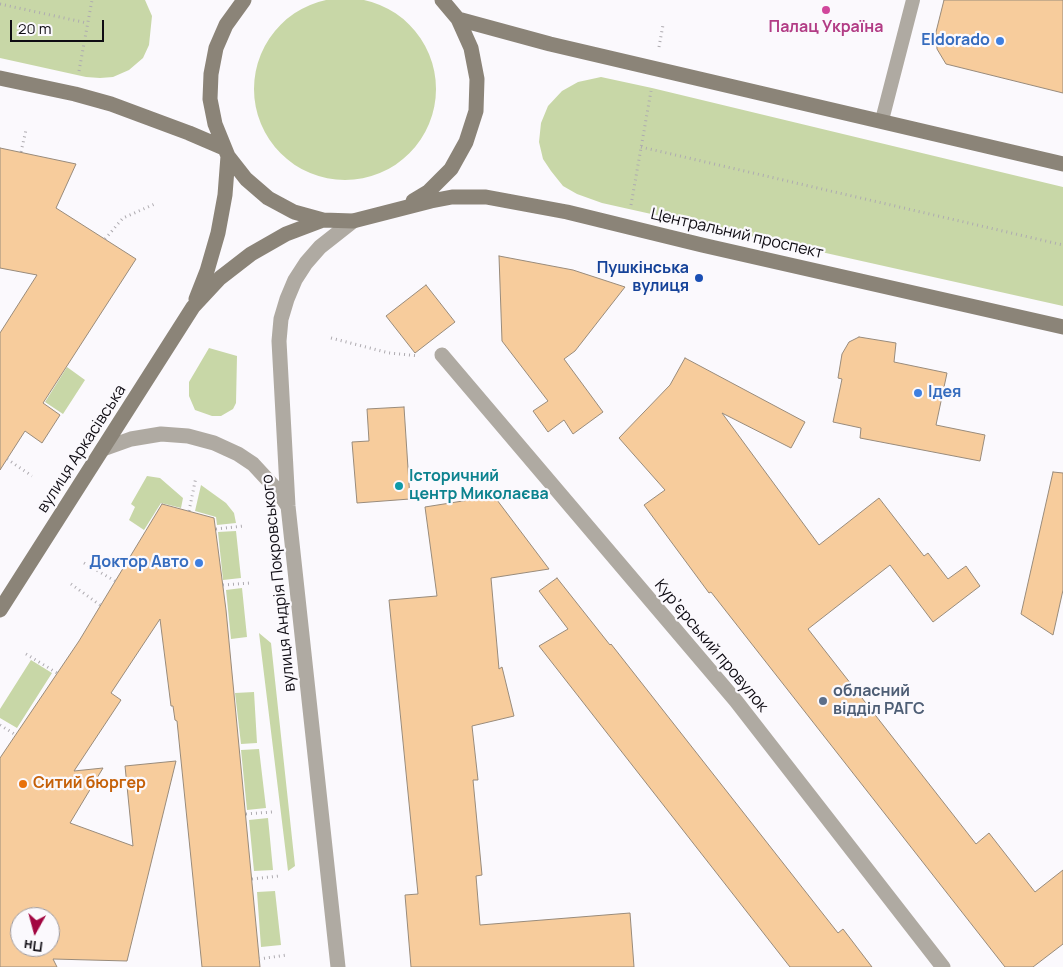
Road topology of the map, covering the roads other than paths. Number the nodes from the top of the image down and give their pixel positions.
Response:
1 (244, 0) edge
2 (913, 0) edge
3 (452, 8) edge
4 (0, 78) edge
5 (882, 120) junction
6 (226, 152) junction
7 (1063, 164) edge
8 (401, 209) junction
9 (323, 220) junction
10 (353, 221) junction
11 (193, 308) junction
12 (1063, 327) edge
13 (442, 355) road end
14 (103, 449) junction
15 (288, 506) junction
16 (0, 610) edge
17 (338, 967) edge
18 (943, 967) edge

1 - 6 main road, вулиця Аркасівська
2 - 5 lane
3 - 5 main road
3 - 8 main road
4 - 6 main road
5 - 7 main road
6 - 9 main road
6 - 11 main road, вулиця Аркасівська
8 - 10 main road, Центральний проспект
8 - 12 main road, Центральний проспект
9 - 10 main road, Центральний проспект
9 - 11 main road, вулиця Аркасівська
10 - 15 street, вулиця Андрія Покровського
11 - 14 main road, вулиця Аркасівська
13 - 18 street, Курʼєрський провулок
14 - 15 street
14 - 16 main road, вулиця Аркасівська
15 - 17 street, вулиця Андрія Покровського

